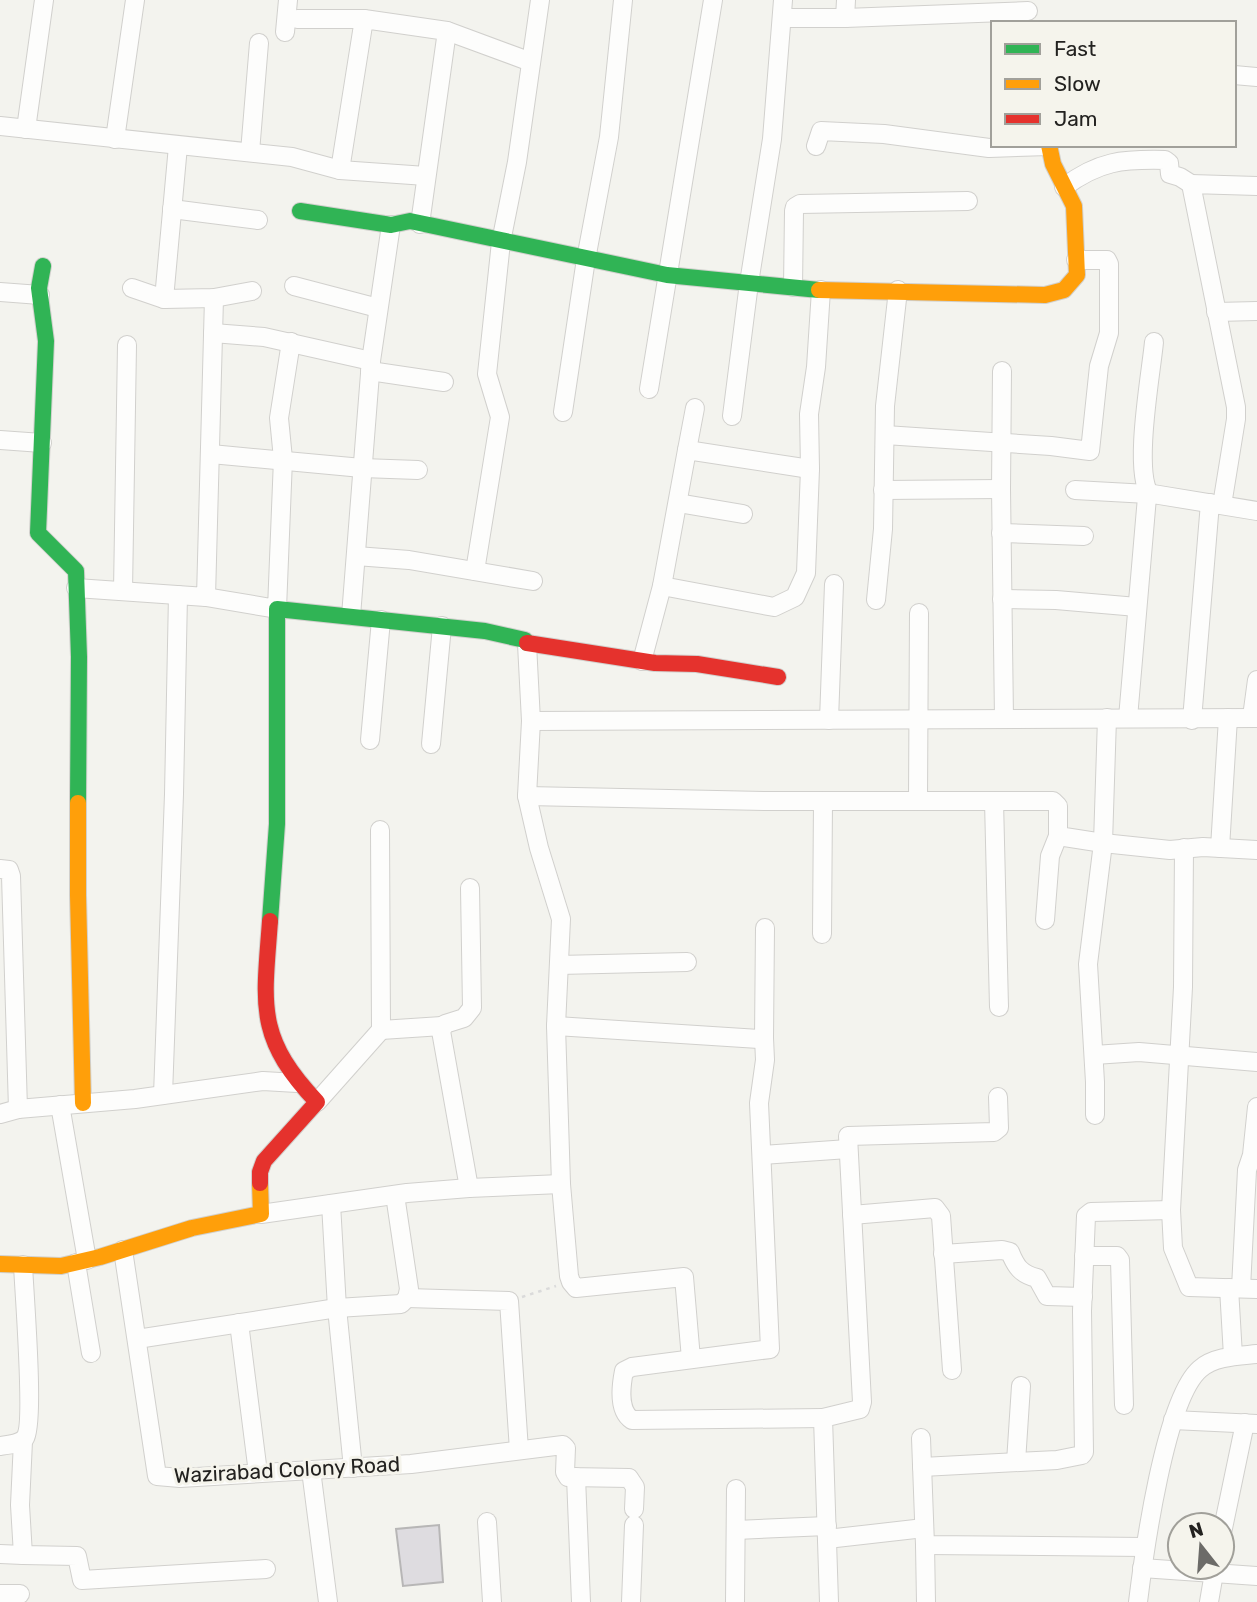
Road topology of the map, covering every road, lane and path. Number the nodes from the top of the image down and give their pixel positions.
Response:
1 (44, 0) edge
2 (135, 0) edge
3 (288, 0) edge
4 (540, 0) edge
5 (623, 0) edge
6 (713, 0) edge
7 (783, 9) edge
8 (846, 9) edge
9 (1028, 11) edge
10 (364, 19) junction
11 (447, 31) junction
12 (259, 43) dead end
13 (531, 62) junction
14 (1236, 75) edge
15 (1257, 77) edge
16 (0, 127) edge
17 (26, 129) junction
18 (115, 139) junction
19 (178, 146) junction
20 (816, 146) dead end
21 (1019, 147) edge
22 (1049, 147) edge
23 (250, 152) junction
24 (340, 170) junction
25 (426, 176) junction
26 (1191, 184) junction
27 (1257, 186) edge
28 (1064, 187) junction
29 (968, 201) dead end
30 (172, 209) junction
31 (300, 211) dead end
32 (258, 220) dead end
33 (420, 224) junction
34 (391, 225) junction
35 (501, 242) junction
36 (586, 259) junction
37 (1076, 260) junction
38 (43, 266) dead end
39 (667, 275) junction
40 (749, 283) junction
41 (294, 285) dead end
42 (793, 287) junction
43 (132, 288) dead end
44 (821, 290) junction
45 (898, 290) junction
46 (252, 291) dead end
47 (0, 292) edge
48 (40, 295) junction
49 (214, 298) junction
50 (164, 299) junction
51 (378, 308) junction
52 (1257, 311) edge
53 (1216, 312) junction
54 (213, 333) junction
55 (291, 342) junction
56 (1154, 342) dead end
57 (127, 345) dead end
58 (370, 366) junction
59 (1002, 370) dead end
60 (444, 382) dead end
61 (649, 389) dead end
62 (695, 408) dead end
63 (563, 412) dead end
64 (732, 416) dead end
65 (885, 435) junction
66 (0, 440) edge
67 (42, 443) junction
68 (1001, 443) junction
69 (687, 450) junction
70 (211, 453) junction
71 (283, 459) junction
72 (362, 468) junction
73 (810, 469) junction
74 (418, 470) dead end
75 (883, 489) junction
76 (1001, 489) junction
77 (1075, 490) dead end
78 (1148, 496) junction
79 (678, 503) junction
80 (1216, 504) junction
81 (1257, 511) edge
82 (743, 514) dead end
83 (1001, 533) junction
84 (1084, 536) dead end
85 (356, 556) junction
86 (475, 571) junction
87 (533, 581) dead end
88 (834, 584) dead end
89 (662, 586) junction
90 (76, 588) junction
91 (123, 591) junction
92 (178, 595) junction
93 (206, 597) junction
94 (1002, 599) junction
95 (876, 600) dead end
96 (1138, 607) junction
97 (277, 608) junction
98 (919, 613) dead end
99 (351, 616) junction
100 (381, 620) junction
101 (442, 626) junction
102 (527, 644) junction
103 (642, 661) junction
104 (778, 677) dead end
105 (1257, 680) edge
106 (1107, 718) junction
107 (1128, 718) junction
108 (1228, 718) junction
109 (1254, 718) edge
110 (917, 719) junction
111 (1004, 719) junction
112 (1192, 719) junction
113 (829, 720) junction
114 (531, 721) junction
115 (370, 740) dead end
116 (431, 744) dead end
117 (527, 796) junction
118 (823, 801) junction
119 (918, 801) junction
120 (994, 801) junction
121 (380, 830) dead end
122 (1058, 836) junction
123 (1103, 843) junction
124 (1184, 848) junction
125 (1220, 848) junction
126 (1257, 850) edge
127 (0, 869) edge
128 (470, 888) dead end
129 (1045, 920) dead end
130 (765, 928) dead end
131 (822, 934) dead end
132 (687, 962) dead end
133 (559, 965) junction
134 (999, 1007) dead end
135 (442, 1026) junction
136 (556, 1026) junction
137 (382, 1030) junction
138 (764, 1038) junction
139 (1094, 1055) junction
140 (1181, 1055) junction
141 (1257, 1062) edge
142 (297, 1083) junction
143 (163, 1095) junction
144 (998, 1097) dead end
145 (317, 1102) junction
146 (83, 1104) junction
147 (60, 1105) junction
148 (1257, 1107) edge
149 (19, 1109) junction
150 (0, 1114) edge
151 (1095, 1115) dead end
152 (848, 1149) junction
153 (762, 1155) junction
154 (561, 1184) junction
155 (469, 1188) junction
156 (395, 1195) junction
157 (331, 1204) junction
158 (1171, 1210) junction
159 (261, 1214) junction
160 (852, 1215) junction
161 (1251, 1225) edge
162 (123, 1250) junction
163 (943, 1254) junction
164 (1084, 1256) junction
165 (82, 1261) junction
166 (0, 1264) edge
167 (23, 1265) junction
168 (571, 1282) junction
169 (1242, 1288) edge
170 (1083, 1297) junction
171 (407, 1298) junction
172 (509, 1300) junction
173 (337, 1308) junction
174 (239, 1323) junction
175 (137, 1339) junction
176 (91, 1353) dead end
177 (1257, 1354) edge
178 (1233, 1356) junction
179 (691, 1359) junction
180 (952, 1370) dead end
181 (1021, 1386) dead end
182 (1124, 1405) dead end
183 (823, 1418) junction
184 (1174, 1420) junction
185 (1251, 1423) edge
186 (921, 1438) dead end
187 (23, 1441) junction
188 (0, 1446) edge
189 (519, 1450) junction
190 (1016, 1462) junction
191 (353, 1468) junction
192 (922, 1468) junction
193 (311, 1470) junction
194 (258, 1473) junction
195 (576, 1477) junction
196 (736, 1489) dead end
197 (1228, 1511) edge
198 (487, 1522) dead end
199 (736, 1530) junction
200 (827, 1533) junction
201 (924, 1537) junction
202 (1145, 1547) junction
203 (0, 1554) edge
204 (23, 1555) junction
205 (1142, 1568) junction
206 (266, 1569) dead end
207 (1166, 1569) edge
208 (1236, 1573) edge
209 (1257, 1576) edge
210 (1212, 1581) edge
211 (0, 1594) edge
212 (20, 1594) dead end
213 (328, 1602) edge
214 (492, 1602) edge
215 (581, 1602) edge
216 (631, 1602) edge
217 (735, 1602) edge
218 (829, 1602) edge
219 (926, 1602) edge
220 (1138, 1602) edge
221 (1209, 1602) edge

1 - 17 street
2 - 18 street
3 - 10 street
4 - 13 street
5 - 36 street
6 - 39 street
7 - 8 street
7 - 40 street
8 - 9 street
10 - 11 street
10 - 24 street
11 - 13 street
11 - 25 street
12 - 23 street
13 - 35 street
14 - 15 street
16 - 17 street
17 - 18 street
18 - 19 street
19 - 23 street
19 - 30 street
20 - 21 street
22 - 28 street
23 - 24 street
24 - 25 street
25 - 33 street
26 - 27 street
26 - 28 street
26 - 53 street
28 - 37 street
29 - 42 street
30 - 32 street
30 - 50 street
31 - 34 street
33 - 34 street
33 - 35 street
34 - 51 street
35 - 36 street
35 - 86 street
36 - 39 street
36 - 63 street
37 - 45 street
37 - 68 street
38 - 48 street
39 - 40 street
39 - 61 street
40 - 42 street
40 - 64 street
41 - 51 street
42 - 44 street
43 - 50 street
44 - 45 street
44 - 73 street
45 - 65 street
46 - 49 street
47 - 48 street
48 - 67 street
49 - 50 street
49 - 54 street
51 - 58 street
52 - 53 street
53 - 80 street
54 - 55 street
54 - 70 street
55 - 58 street
55 - 71 street
56 - 78 street
57 - 91 street
58 - 60 street
58 - 72 street
59 - 68 street
62 - 69 street
65 - 68 street
65 - 75 street
66 - 67 street
67 - 90 street
68 - 76 street
69 - 73 street
69 - 79 street
70 - 71 street
70 - 93 street
71 - 72 street
71 - 97 street
72 - 74 street
72 - 85 street
73 - 89 street
75 - 76 street
75 - 95 street
76 - 83 street
77 - 78 street
78 - 80 street
78 - 96 street
79 - 82 street
79 - 89 street
80 - 81 street
80 - 112 street
83 - 84 street
83 - 94 street
85 - 86 street
85 - 99 street
86 - 87 street
88 - 113 street
89 - 103 street
90 - 91 street
90 - 146 street
91 - 92 street
92 - 93 street
92 - 143 street
93 - 97 street
94 - 96 street
94 - 111 street
96 - 107 street
97 - 99 street
97 - 142 street
98 - 110 street
99 - 100 street
100 - 101 street
100 - 115 street
101 - 102 street
101 - 116 street
102 - 103 street
102 - 114 street
103 - 104 street
105 - 109 street
106 - 107 street
106 - 111 street
106 - 123 street
107 - 112 street
108 - 109 street
108 - 112 street
108 - 125 street
110 - 111 street
110 - 113 street
110 - 119 street
113 - 114 street
114 - 117 street
117 - 118 street
117 - 133 street
118 - 119 street
118 - 131 street
119 - 120 street
120 - 122 street
120 - 134 street
121 - 137 street
122 - 123 street
122 - 129 street
123 - 124 street
123 - 139 street
124 - 125 street
124 - 140 street
125 - 126 street
127 - 149 street
128 - 135 street
130 - 138 street
132 - 133 street
133 - 136 street
135 - 137 street
135 - 155 street
136 - 138 street
136 - 154 street
137 - 145 street
138 - 153 street
139 - 140 street
139 - 151 street
140 - 141 street
140 - 158 street
142 - 143 street
142 - 145 street
143 - 146 street
144 - 152 street
145 - 159 street
146 - 147 street
147 - 149 street
147 - 165 street
148 - 161 street
149 - 150 street
152 - 153 street
152 - 160 street
153 - 179 street
154 - 155 street
154 - 168 street
155 - 156 street
156 - 157 street
156 - 171 street
157 - 159 street
157 - 173 street
158 - 164 street
158 - 169 street
159 - 162 street
160 - 163 street
160 - 183 street
161 - 169 street
162 - 165 street
162 - 175 street, Wazirabad Colony Road
163 - 170 street
163 - 180 street
164 - 170 street
164 - 182 street
165 - 167 street
165 - 176 street
166 - 167 street
167 - 187 street
168 - 172 path
168 - 179 street
169 - 178 street
170 - 190 street
171 - 172 street
171 - 173 street
172 - 189 street
173 - 174 street
173 - 191 street
174 - 175 street
174 - 194 street
175 - 194 street, Wazirabad Colony Road
177 - 178 street
178 - 184 street
179 - 183 street
181 - 190 street
183 - 200 street
184 - 185 street
184 - 202 street
185 - 197 street
186 - 192 street
187 - 188 street
187 - 204 street
189 - 191 street, Wazirabad Colony Road
189 - 195 street, Wazirabad Colony Road
190 - 192 street
191 - 193 street, Wazirabad Colony Road
192 - 201 street
193 - 194 street, Wazirabad Colony Road
193 - 213 street
195 - 215 street
195 - 216 street
196 - 199 street
198 - 214 street
199 - 200 street
199 - 217 street
200 - 201 street
200 - 218 street
201 - 202 street
201 - 219 street
202 - 205 street
203 - 204 street
204 - 206 street
205 - 207 street
205 - 220 street
208 - 209 street
210 - 221 street
211 - 212 street

